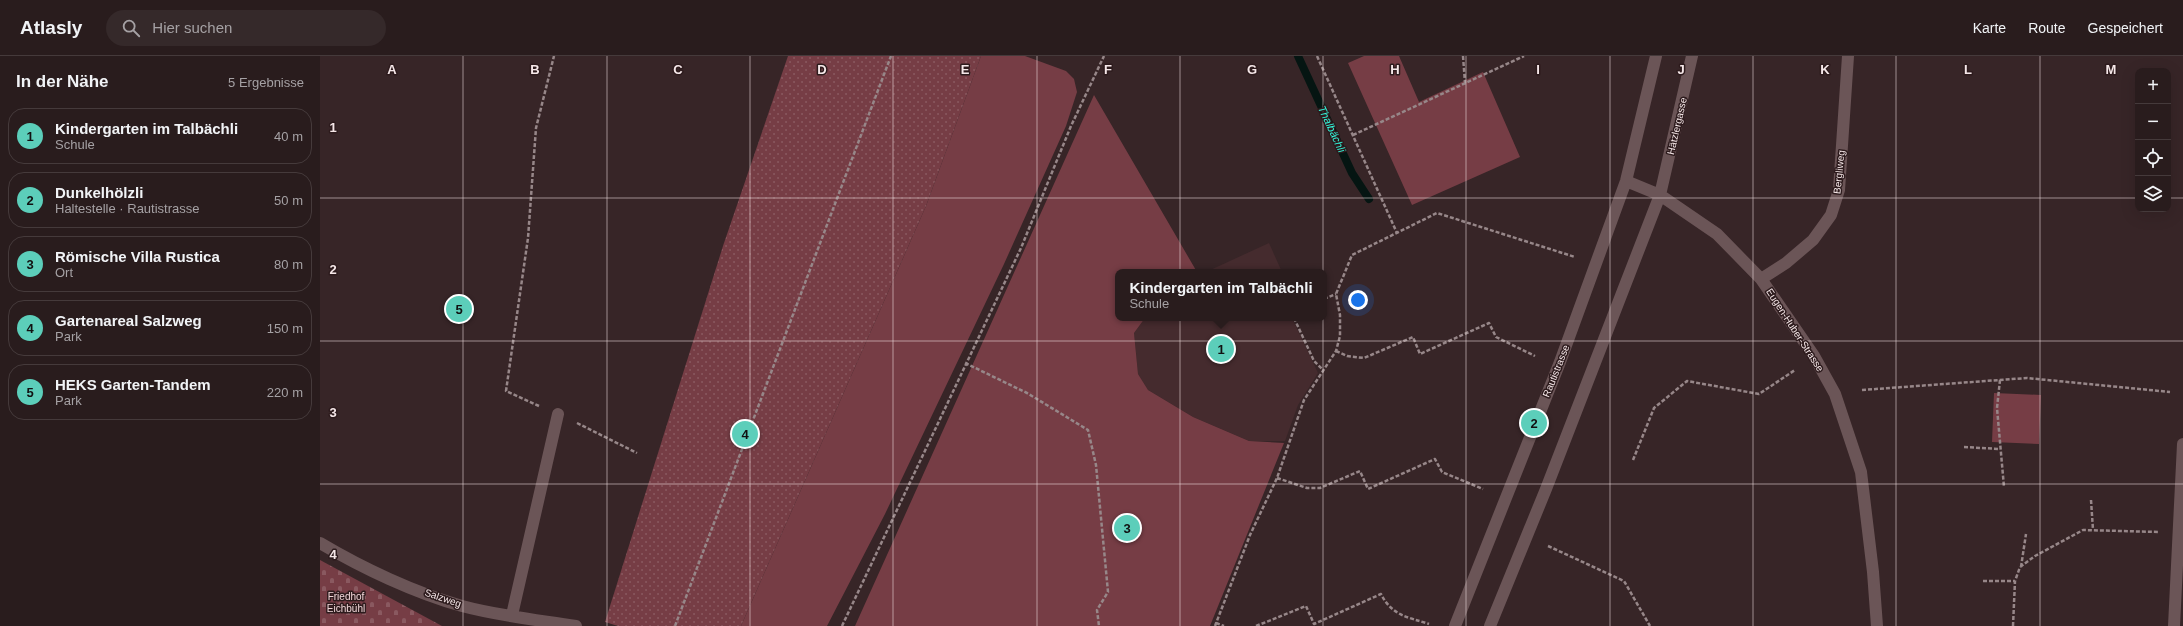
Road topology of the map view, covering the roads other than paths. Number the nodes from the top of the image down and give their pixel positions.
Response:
1 (1656, 56) edge
2 (1692, 56) edge
3 (1848, 56) edge
4 (1626, 181) junction
5 (1660, 195) junction
6 (1761, 279) junction
7 (558, 414) road end
8 (2183, 444) edge
9 (2181, 510) edge
10 (320, 543) edge
11 (512, 615) junction
12 (576, 626) edge
13 (1455, 626) edge
14 (1490, 626) edge
15 (1877, 626) edge
16 (2174, 626) edge

1 - 4 street
2 - 5 street, Hätzlergasse
3 - 6 street, Bergliweg
4 - 5 street, Eugen-Huber-Strasse
4 - 13 street, Rautistrasse
5 - 6 street, Eugen-Huber-Strasse
5 - 14 street
6 - 15 street, Eugen-Huber-Strasse
7 - 11 street
8 - 9 street
9 - 16 street
10 - 11 street, Salzweg
11 - 12 street, Salzweg

